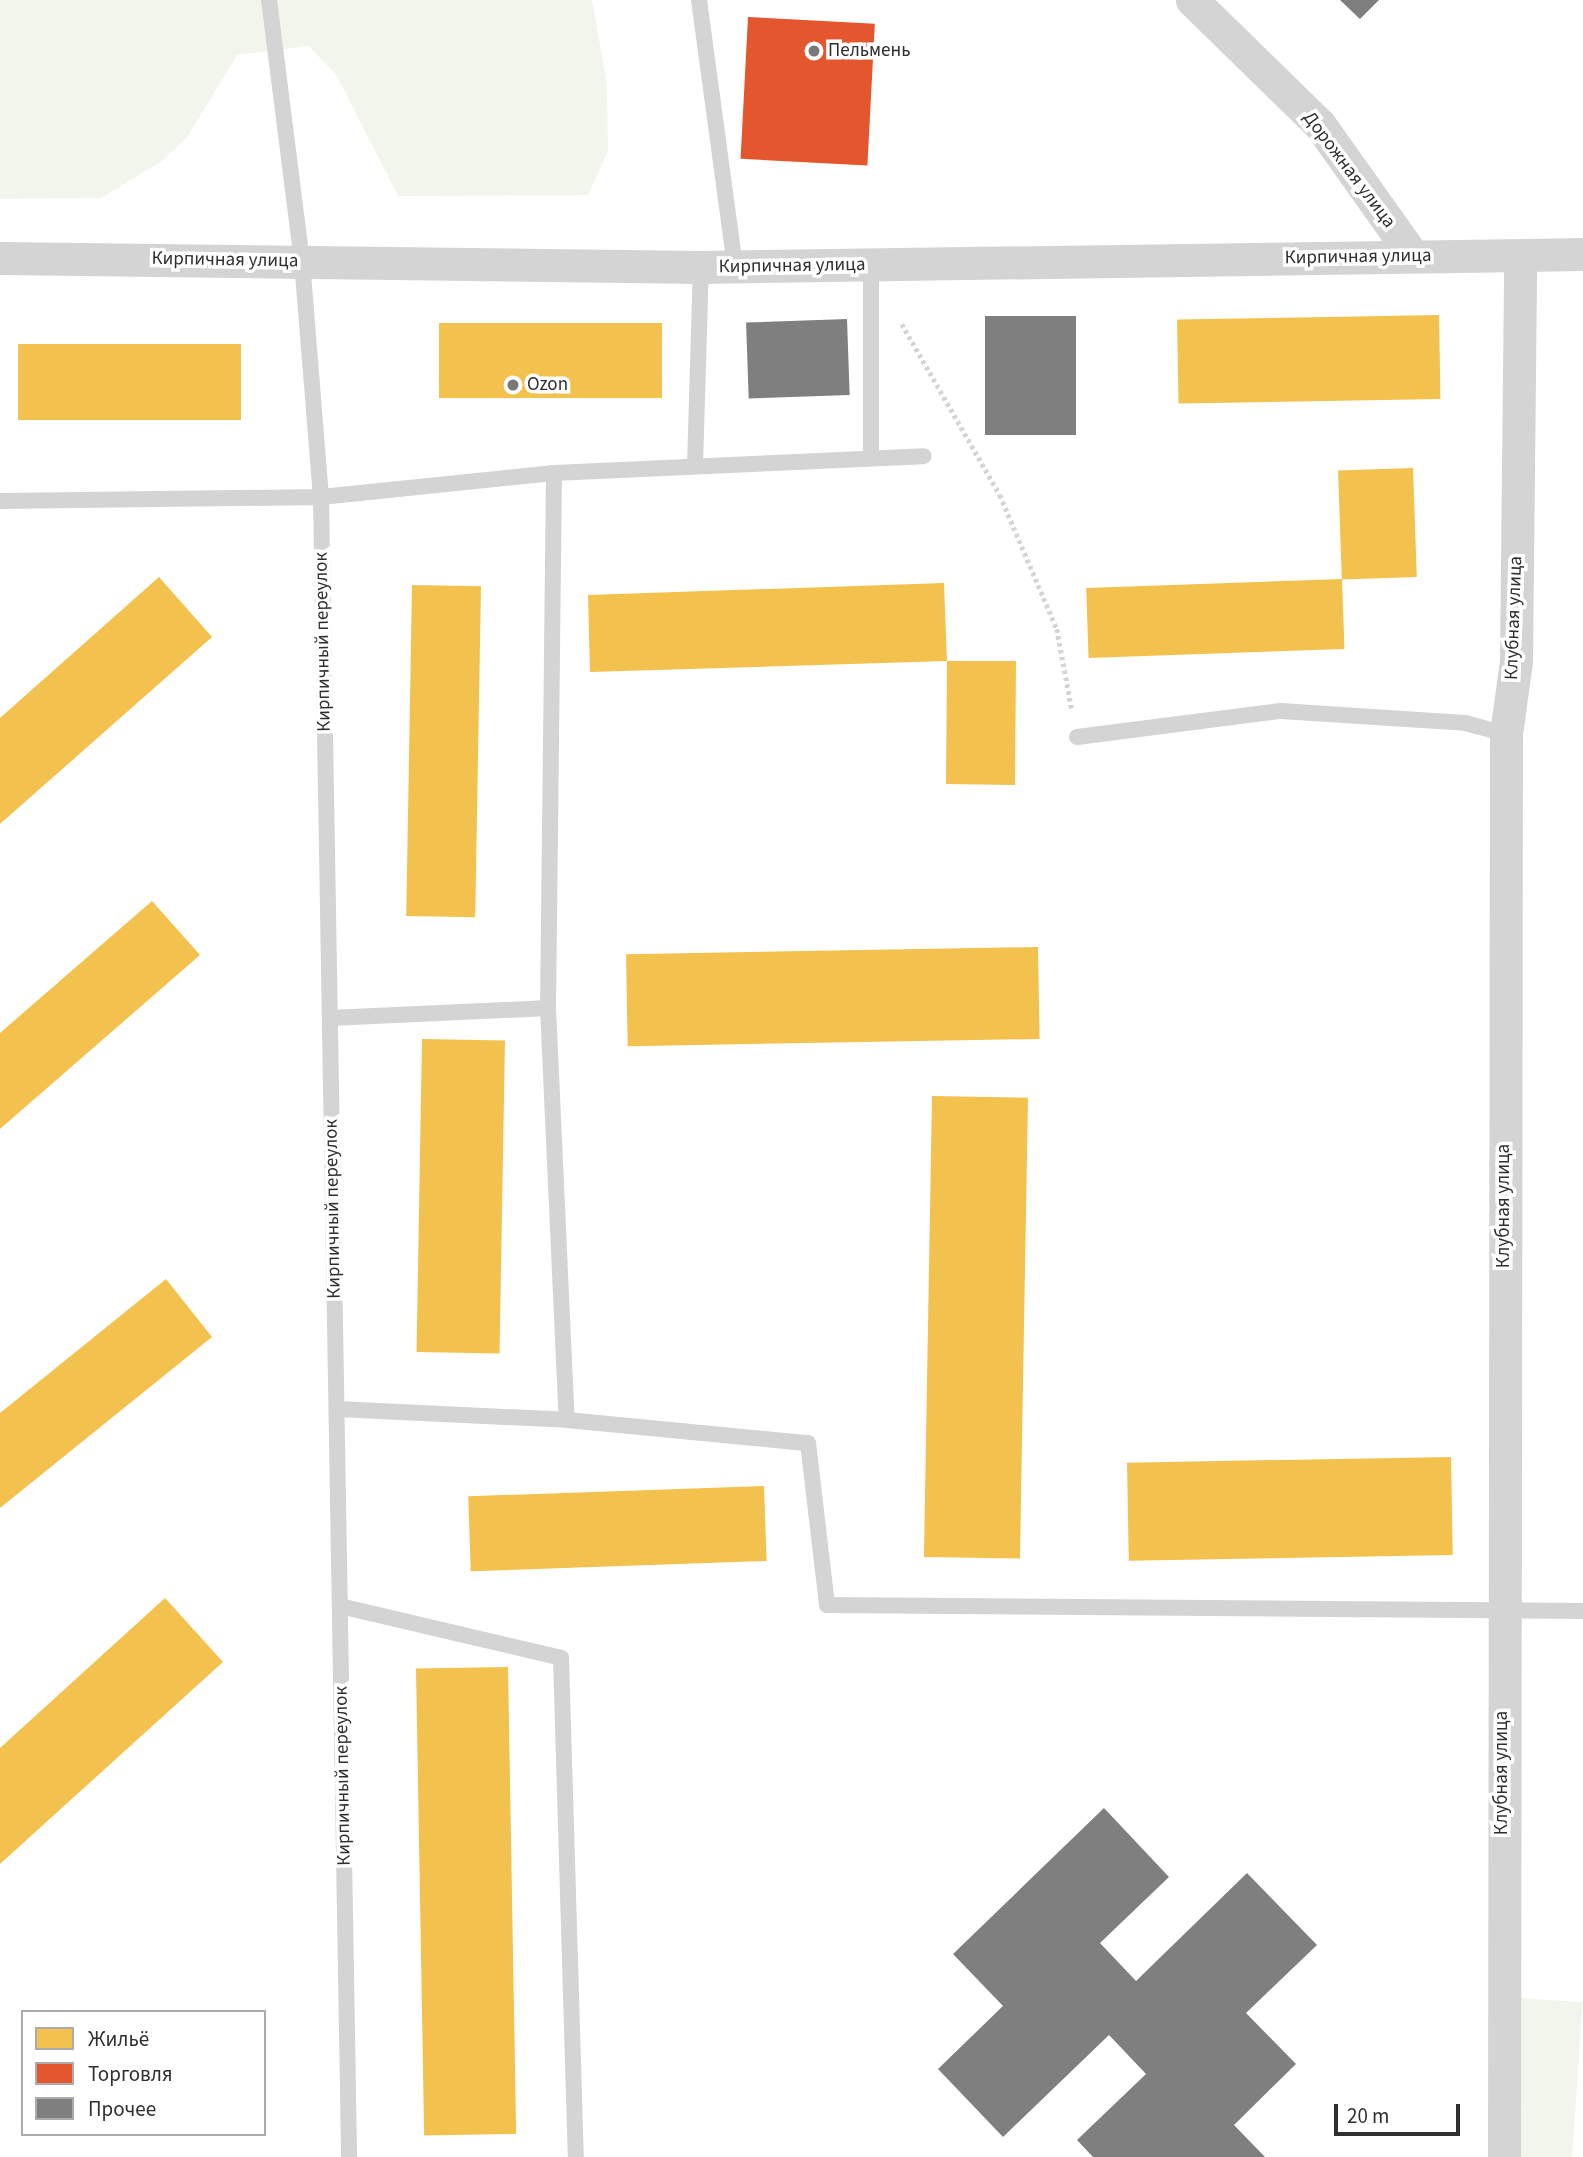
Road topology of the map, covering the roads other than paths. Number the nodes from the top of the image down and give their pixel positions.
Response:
1 (269, 0) edge
2 (699, 0) edge
3 (1192, 0) edge
4 (1583, 254) edge
5 (1413, 256) junction
6 (1520, 256) junction
7 (0, 258) edge
8 (302, 261) junction
9 (871, 265) junction
10 (701, 267) junction
11 (735, 267) junction
12 (924, 456) dead end
13 (871, 458) junction
14 (695, 466) junction
15 (554, 473) junction
16 (321, 497) junction
17 (0, 501) edge
18 (1506, 734) junction
19 (1077, 737) road end
20 (548, 1008) junction
21 (330, 1018) junction
22 (337, 1409) junction
23 (567, 1420) junction
24 (340, 1606) junction
25 (1583, 1611) edge
26 (1501, 1612) junction
27 (349, 2157) edge
28 (576, 2157) edge
29 (1504, 2157) edge

1 - 8 lane, Кирпичный переулок
2 - 11 lane
3 - 5 street, Дорожная улица
4 - 6 street, Кирпичная улица
5 - 6 street, Кирпичная улица
5 - 9 street, Кирпичная улица
6 - 18 street, Клубная улица
7 - 8 street, Кирпичная улица
8 - 10 street, Кирпичная улица
8 - 16 lane, Кирпичный переулок
9 - 11 street, Кирпичная улица
9 - 13 lane
10 - 11 street, Кирпичная улица
10 - 14 lane
12 - 13 lane
13 - 14 lane
14 - 15 lane
15 - 16 lane
15 - 20 lane
16 - 17 lane
16 - 21 lane, Кирпичный переулок
18 - 19 lane
18 - 26 street, Клубная улица
20 - 21 lane
20 - 23 lane
21 - 22 lane, Кирпичный переулок
22 - 23 lane
22 - 24 lane, Кирпичный переулок
23 - 26 lane
24 - 27 lane, Кирпичный переулок
24 - 28 lane
25 - 26 lane
26 - 29 street, Клубная улица

